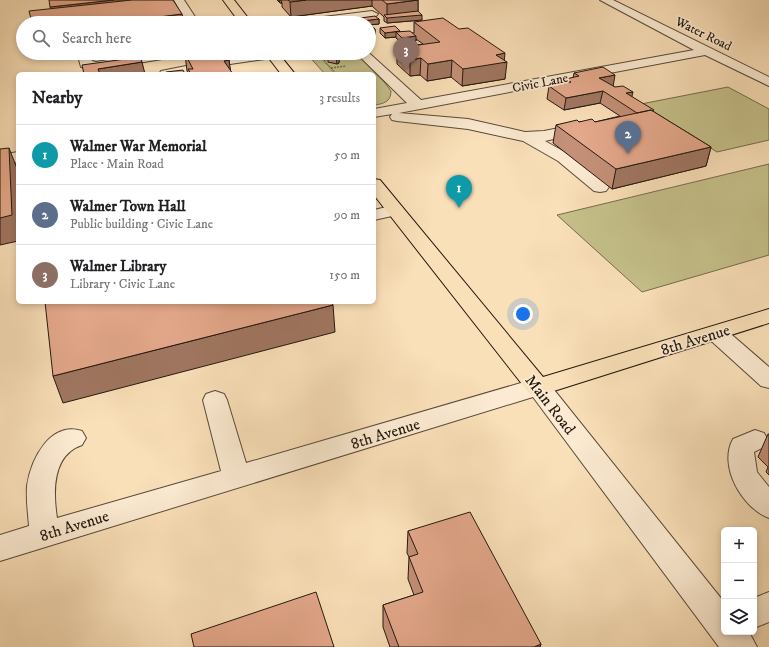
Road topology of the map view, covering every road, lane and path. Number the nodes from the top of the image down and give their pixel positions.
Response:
1 (179, 0) edge
2 (228, 0) edge
3 (605, 0) edge
4 (372, 14) dead end
5 (189, 16) edge
6 (241, 16) edge
7 (356, 16) edge
8 (707, 51) junction
9 (85, 60) edge
10 (132, 60) edge
11 (230, 60) edge
12 (277, 60) edge
13 (324, 60) edge
14 (370, 60) edge
15 (175, 72) edge
16 (286, 72) edge
17 (334, 72) edge
18 (768, 80) edge
19 (418, 105) junction
20 (376, 113) edge
21 (376, 116) edge
22 (595, 126) edge
23 (526, 136) junction
24 (16, 157) edge
25 (0, 160) edge
26 (600, 187) dead end
27 (376, 190) edge
28 (395, 210) junction
29 (376, 215) edge
30 (769, 316) edge
31 (716, 333) junction
32 (769, 380) edge
33 (538, 387) junction
34 (215, 400) dead end
35 (73, 438) dead end
36 (755, 440) dead end
37 (236, 478) junction
38 (769, 506) edge
39 (45, 534) junction
40 (0, 548) edge
41 (769, 607) edge
42 (757, 613) edge
43 (721, 622) edge
44 (730, 635) edge
45 (740, 647) edge

1 - 5 street
2 - 6 main road
3 - 8 street, Water Road
4 - 7 street
8 - 18 street, Water Road
8 - 19 street, Civic Lane
9 - 10 street
11 - 15 street
12 - 16 main road
13 - 17 path
14 - 19 street
19 - 20 street, Civic Lane
21 - 23 street
22 - 23 street
23 - 26 street
24 - 25 street
27 - 28 main road, Main Road
28 - 29 street
28 - 33 main road, Main Road
30 - 31 main road, 8th Avenue
31 - 32 street
31 - 33 main road, 8th Avenue
33 - 37 street, 8th Avenue
33 - 43 street, Main Road
34 - 37 street
35 - 39 street
36 - 38 street
37 - 39 street, 8th Avenue
39 - 40 street, 8th Avenue
41 - 42 street
44 - 45 street

